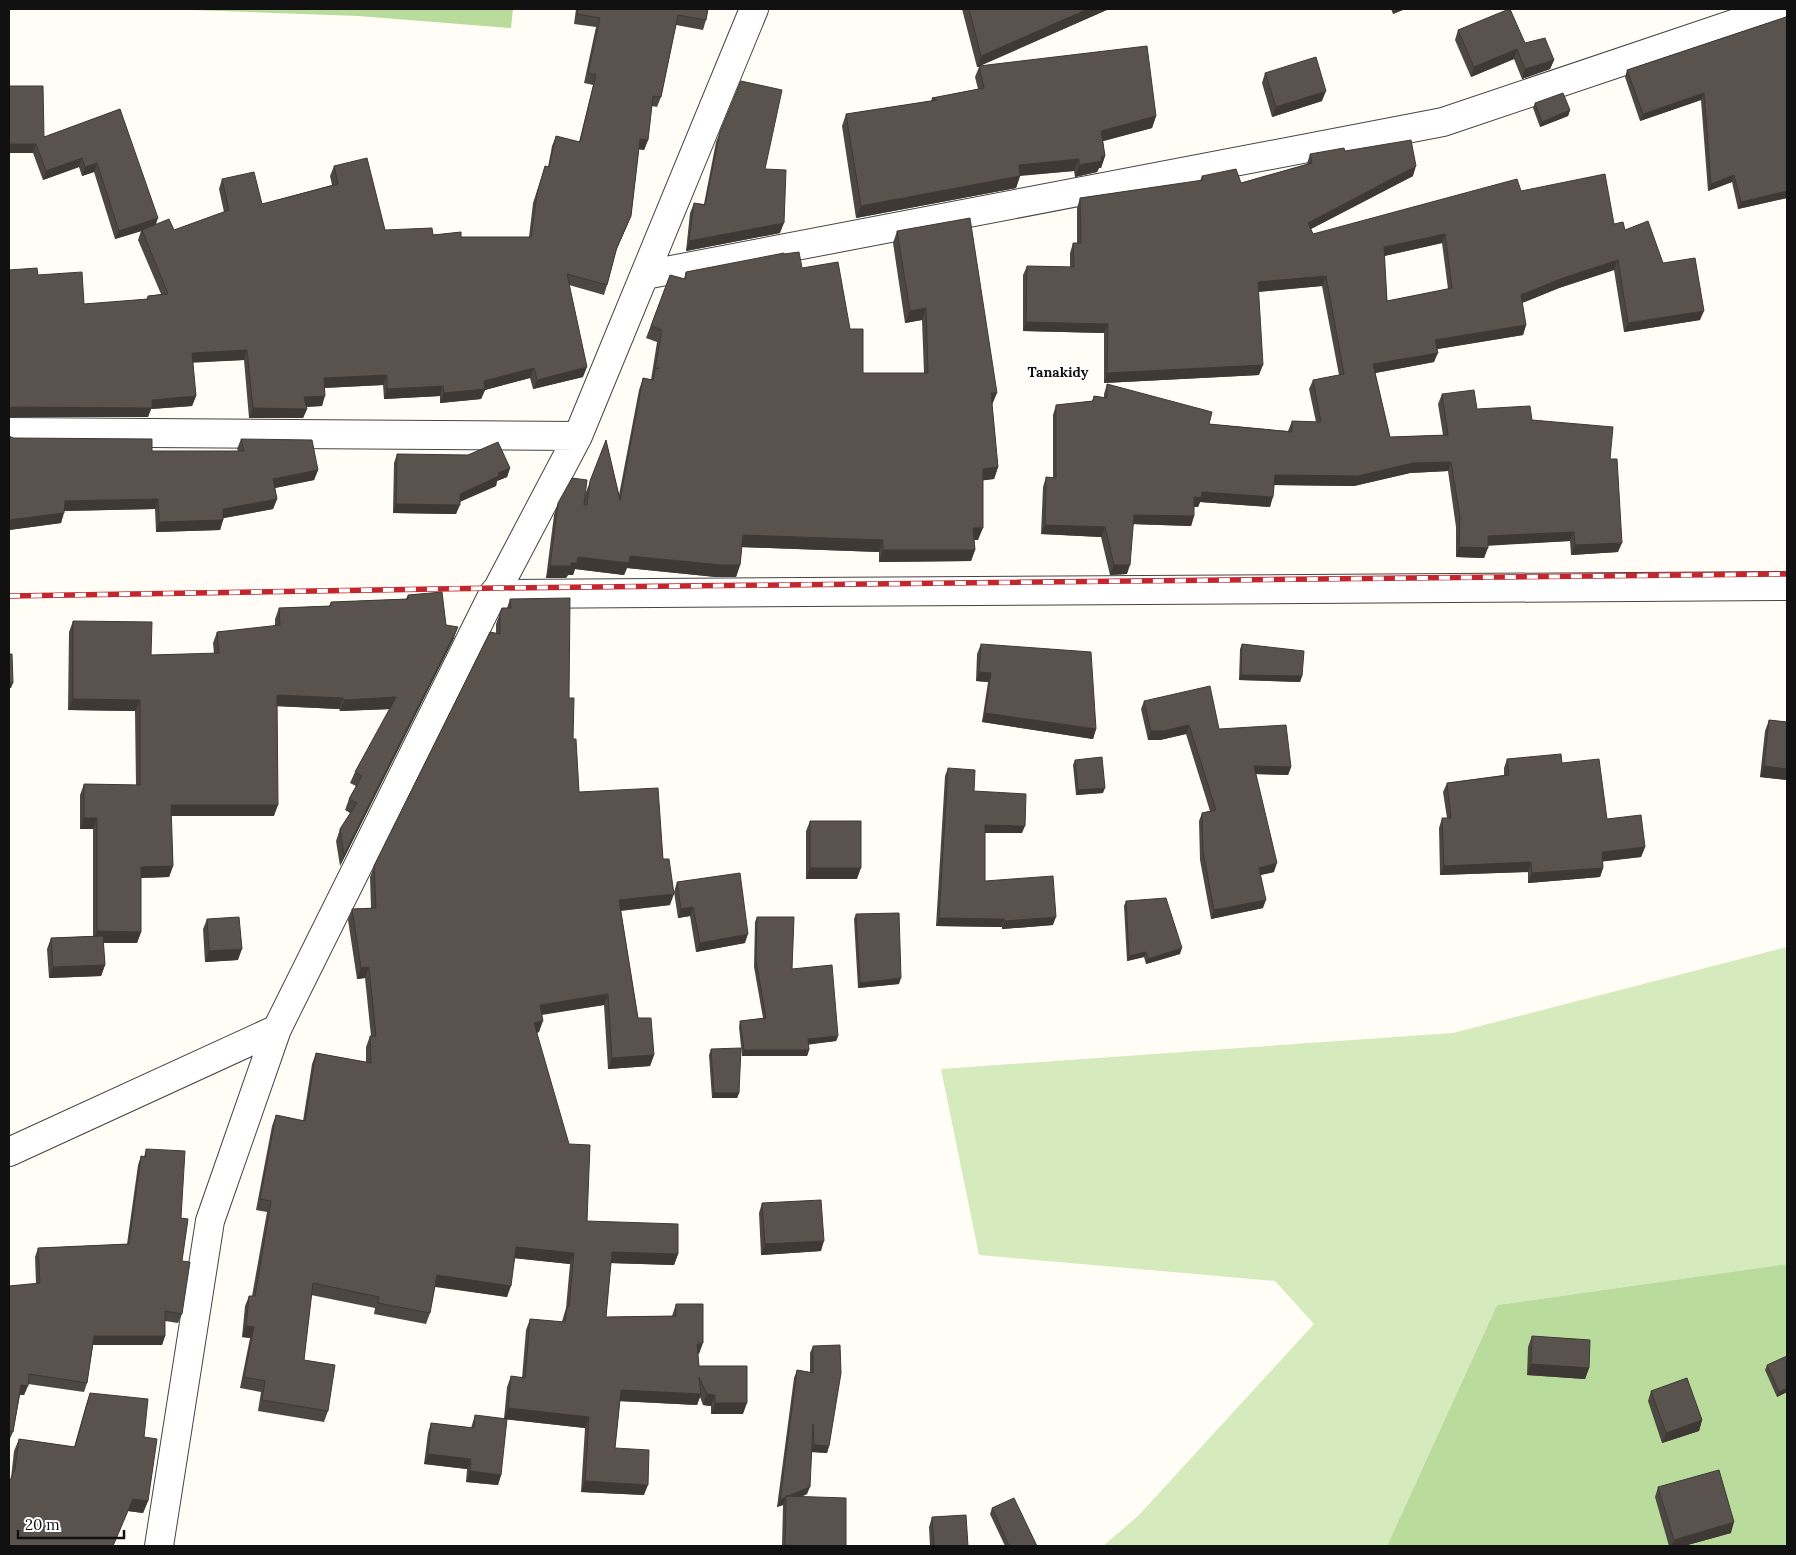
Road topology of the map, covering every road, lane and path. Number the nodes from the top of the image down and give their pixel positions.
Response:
1 (754, 9) edge
2 (1778, 9) edge
3 (645, 275) junction
4 (9, 432) edge
5 (578, 436) junction
6 (1787, 586) edge
7 (493, 594) junction
8 (278, 1029) junction
9 (9, 1152) edge
10 (159, 1546) edge

1 - 3 street
2 - 3 street
3 - 5 street
4 - 5 street
5 - 7 street
6 - 7 street
7 - 8 street
8 - 9 street
8 - 10 street

